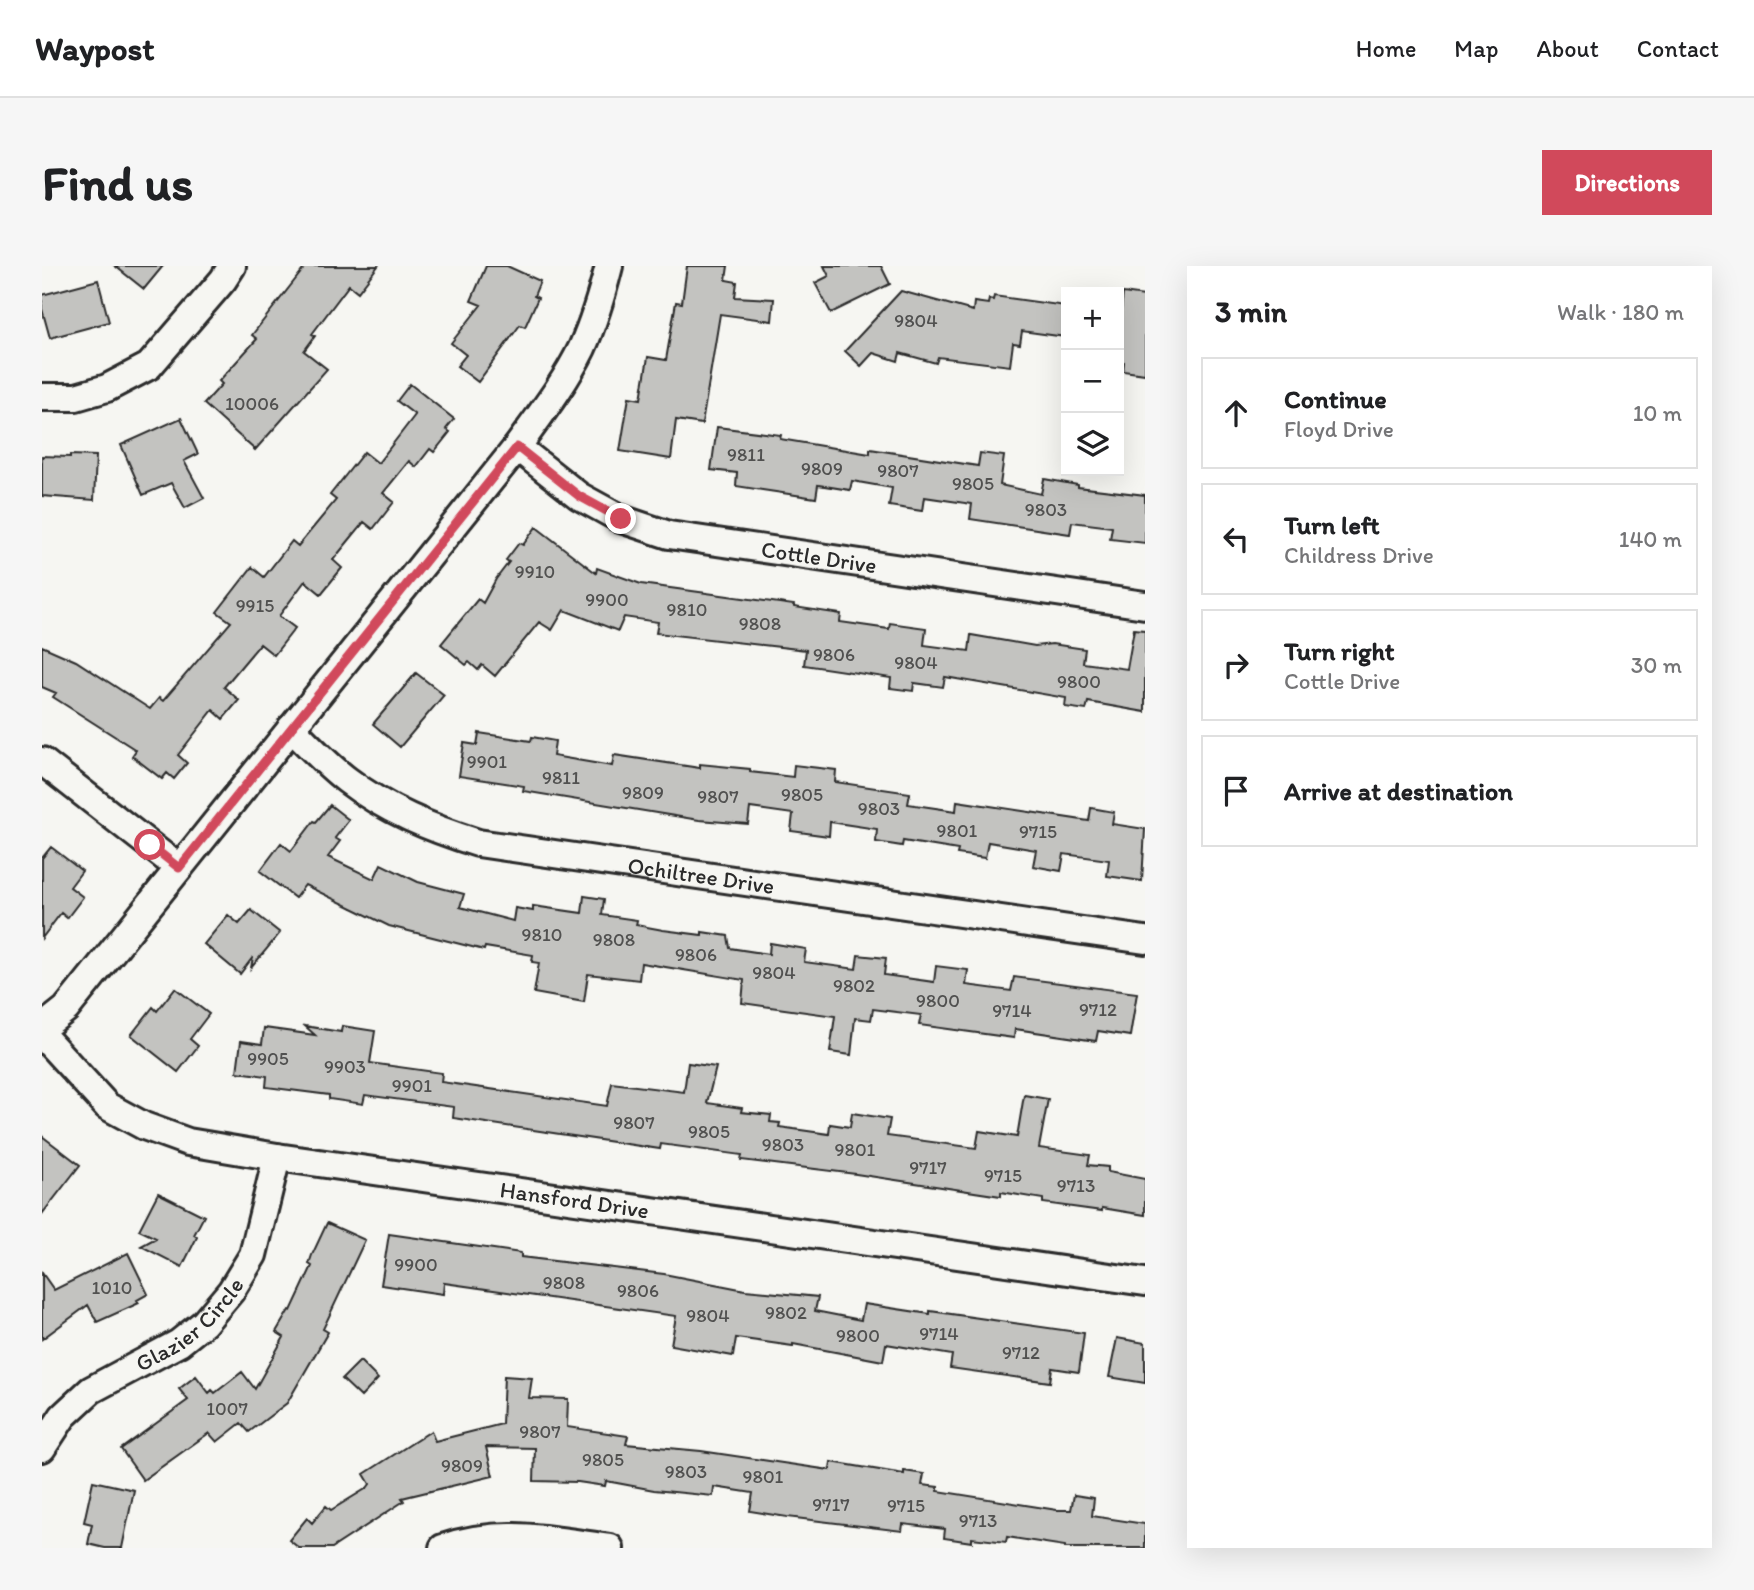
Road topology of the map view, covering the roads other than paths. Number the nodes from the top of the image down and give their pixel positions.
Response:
1 (233, 266) edge
2 (609, 266) edge
3 (42, 397) edge
4 (517, 447) junction
5 (1145, 606) edge
6 (291, 729) junction
7 (42, 761) edge
8 (179, 868) junction
9 (1145, 940) edge
10 (42, 1028) edge
11 (42, 1035) edge
12 (277, 1157) junction
13 (1145, 1282) edge
14 (42, 1448) edge
15 (443, 1548) edge
16 (610, 1548) edge

1 - 3 street
2 - 4 street
4 - 5 street, Cottle Drive
4 - 6 street
6 - 8 street
6 - 9 street, Ochiltree Drive
7 - 8 street
8 - 10 street
11 - 12 street, Hansford Drive
12 - 13 street, Hansford Drive
12 - 14 street, Glazier Circle
15 - 16 street

